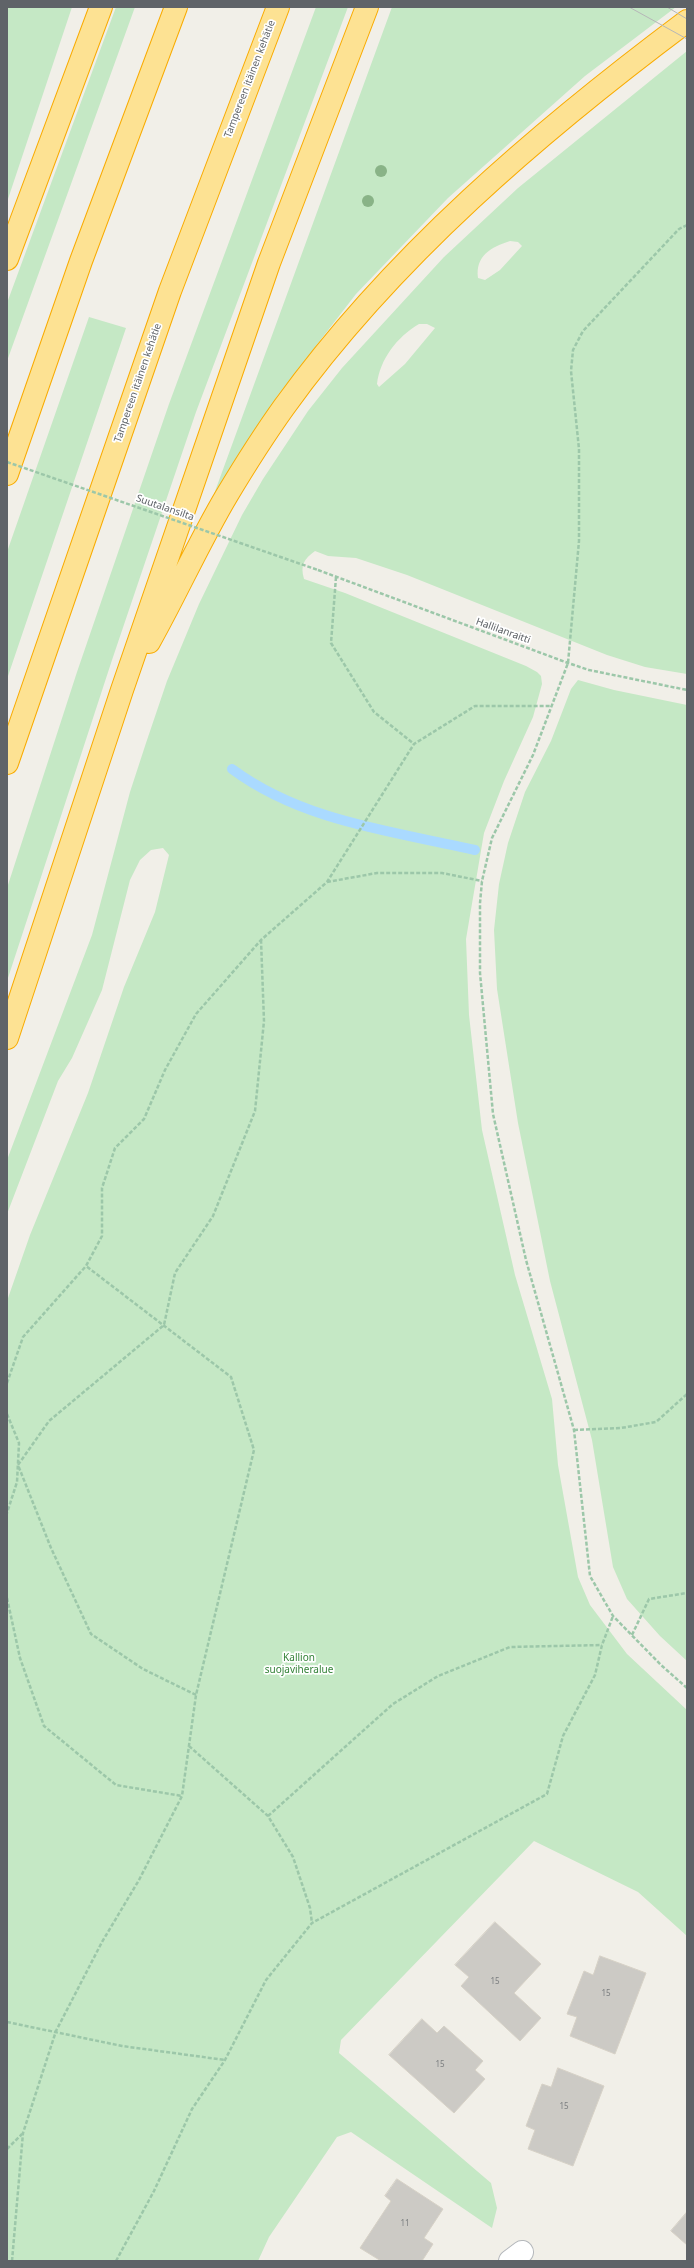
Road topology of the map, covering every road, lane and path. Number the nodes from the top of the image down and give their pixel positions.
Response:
1 (101, 7) edge
2 (176, 7) edge
3 (278, 7) edge
4 (367, 7) edge
5 (687, 21) edge
6 (687, 225) edge
7 (7, 259) edge
8 (7, 462) edge
9 (7, 474) edge
10 (318, 570) joint
11 (336, 577) junction
12 (568, 663) junction
13 (122, 690) junction
14 (687, 690) edge
15 (552, 706) junction
16 (414, 744) junction
17 (7, 763) edge
18 (482, 881) junction
19 (327, 882) junction
20 (261, 940) junction
21 (7, 1038) edge
22 (86, 1266) junction
23 (164, 1325) junction
24 (7, 1383) edge
25 (687, 1394) edge
26 (7, 1414) edge
27 (574, 1430) junction
28 (18, 1465) junction
29 (7, 1513) edge
30 (687, 1593) edge
31 (7, 1598) edge
32 (613, 1616) junction
33 (632, 1636) junction
34 (602, 1645) junction
35 (687, 1688) edge
36 (196, 1696) junction
37 (189, 1746) junction
38 (182, 1796) junction
39 (268, 1816) junction
40 (312, 1923) junction
41 (7, 2022) edge
42 (56, 2032) junction
43 (225, 2060) junction
44 (23, 2133) junction
45 (7, 2149) edge
46 (12, 2261) edge
47 (116, 2261) edge

1 - 7 highway
2 - 9 highway
3 - 17 highway, Tampereen itäinen kehätie
4 - 13 highway
5 - 13 highway
6 - 12 path
8 - 10 path, Suutalansilta, bridge
10 - 11 path, Hallilanraitti
11 - 12 path, Hallilanraitti
11 - 16 path
12 - 14 path, Hallilanraitti
12 - 15 path
13 - 21 highway
15 - 16 path
15 - 18 path
16 - 19 path
18 - 19 path
18 - 27 path
19 - 20 path
20 - 22 path
20 - 23 path
22 - 23 path
22 - 24 path
23 - 28 path
23 - 36 path
25 - 27 path
26 - 28 path
27 - 32 path
28 - 29 path
28 - 36 path
30 - 33 path
31 - 38 path
32 - 33 path
32 - 34 path
33 - 35 path
34 - 39 path
34 - 40 path
36 - 37 path
37 - 38 path
37 - 39 path
38 - 42 path
39 - 40 path
40 - 43 path
41 - 42 path
42 - 43 path
42 - 44 path
43 - 47 path
44 - 45 path
44 - 46 path

